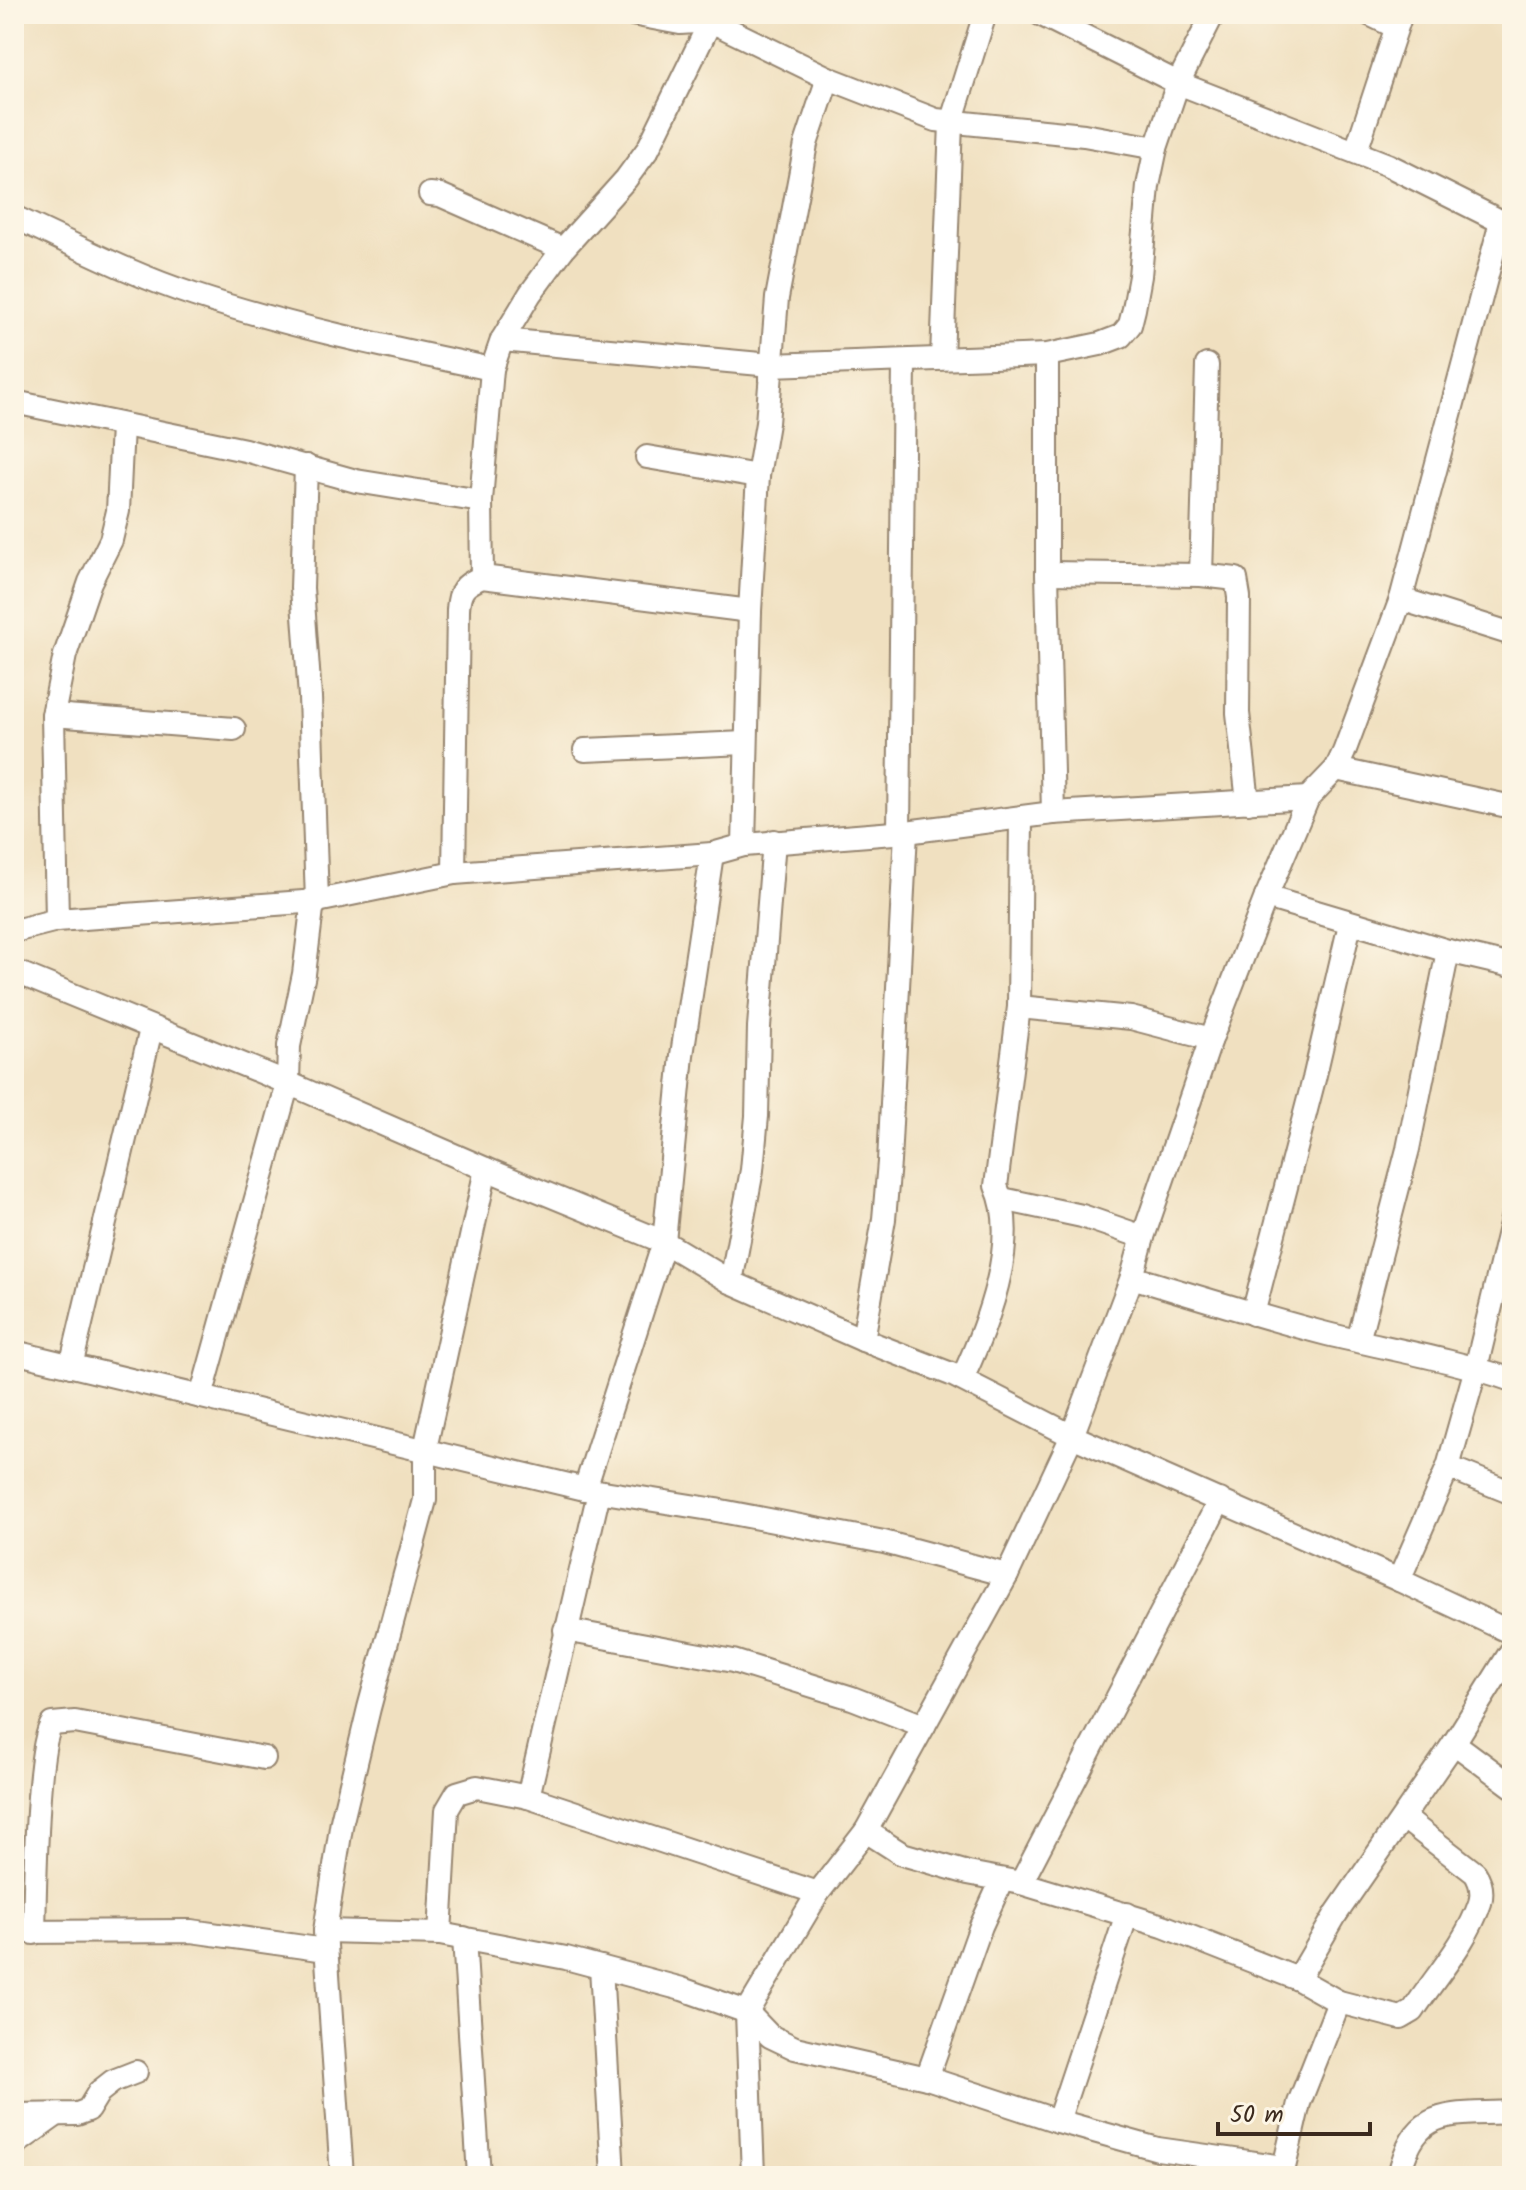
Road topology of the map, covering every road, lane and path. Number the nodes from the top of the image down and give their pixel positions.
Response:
1 (632, 14) edge
2 (985, 14) edge
3 (1040, 14) edge
4 (1213, 14) edge
5 (1369, 14) edge
6 (712, 18) edge
7 (1398, 21) edge
8 (828, 78) junction
9 (1178, 83) junction
10 (951, 123) junction
11 (1156, 148) junction
12 (1356, 151) junction
13 (430, 194) dead end
14 (14, 217) edge
15 (1507, 224) edge
16 (563, 249) junction
17 (502, 340) junction
18 (1047, 355) junction
19 (942, 358) junction
20 (904, 361) junction
21 (771, 365) junction
22 (1207, 365) dead end
23 (492, 369) junction
24 (14, 402) edge
25 (122, 426) junction
26 (647, 457) dead end
27 (306, 466) junction
28 (758, 476) junction
29 (481, 501) junction
30 (1047, 573) junction
31 (1201, 575) junction
32 (482, 577) junction
33 (1401, 599) junction
34 (750, 611) junction
35 (1512, 634) edge
36 (53, 715) junction
37 (234, 729) dead end
38 (745, 743) junction
39 (585, 750) dead end
40 (1336, 769) junction
41 (1308, 798) junction
42 (1248, 802) junction
43 (1512, 807) edge
44 (1053, 813) junction
45 (1021, 818) junction
46 (903, 832) junction
47 (774, 841) junction
48 (744, 845) junction
49 (712, 854) junction
50 (454, 873) junction
51 (1266, 897) junction
52 (317, 901) junction
53 (57, 920) junction
54 (1350, 924) junction
55 (14, 931) edge
56 (1448, 951) junction
57 (1512, 966) edge
58 (14, 971) edge
59 (1019, 1007) junction
60 (151, 1029) junction
61 (1211, 1039) junction
62 (288, 1083) junction
63 (486, 1169) junction
64 (1002, 1199) junction
65 (1512, 1219) edge
66 (1143, 1237) junction
67 (664, 1242) junction
68 (1507, 1268) edge
69 (1132, 1277) junction
70 (731, 1282) junction
71 (1253, 1314) junction
72 (863, 1340) junction
73 (1358, 1341) junction
74 (14, 1352) edge
75 (71, 1366) junction
76 (1476, 1368) junction
77 (962, 1379) junction
78 (1512, 1380) edge
79 (201, 1397) junction
80 (1072, 1436) junction
81 (425, 1449) junction
82 (1448, 1467) junction
83 (592, 1490) junction
84 (1512, 1493) edge
85 (1220, 1500) junction
86 (1007, 1575) junction
87 (1399, 1580) junction
88 (565, 1630) junction
89 (1512, 1633) edge
90 (1512, 1650) edge
91 (924, 1726) junction
92 (1454, 1743) junction
93 (264, 1758) dead end
94 (1512, 1786) edge
95 (528, 1797) junction
96 (1404, 1818) junction
97 (866, 1831) junction
98 (1012, 1882) junction
99 (818, 1893) junction
100 (1127, 1914) junction
101 (24, 1932) edge
102 (440, 1934) junction
103 (464, 1938) junction
104 (325, 1940) junction
105 (601, 1967) junction
106 (1298, 1979) junction
107 (1339, 2002) junction
108 (747, 2012) junction
109 (136, 2072) dead end
110 (927, 2078) junction
111 (1512, 2112) edge
112 (57, 2114) junction
113 (14, 2115) edge
114 (1058, 2121) junction
115 (14, 2145) edge
116 (1283, 2172) edge
117 (342, 2176) edge
118 (479, 2176) edge
119 (613, 2176) edge
120 (753, 2176) edge
121 (1399, 2176) edge

1 - 6 street
2 - 10 street
3 - 9 street
4 - 9 street
5 - 7 street
6 - 8 street
6 - 16 street
7 - 12 street
8 - 10 street
8 - 21 street
9 - 11 street
9 - 12 street
10 - 11 street
10 - 19 street
11 - 18 street
12 - 15 street
13 - 16 street
14 - 23 street
15 - 33 street
16 - 17 street
17 - 21 street
17 - 23 street
18 - 19 street
18 - 30 street
19 - 20 street
20 - 21 street
20 - 46 street
21 - 28 street
22 - 31 street
23 - 29 street
24 - 25 street
25 - 27 street
25 - 36 street
26 - 28 street
27 - 29 street
27 - 52 street
28 - 34 street
29 - 32 street
30 - 31 street
30 - 44 street
31 - 42 street
32 - 34 street
32 - 50 street
33 - 35 street
33 - 40 street
34 - 38 street
36 - 37 street
36 - 53 street
38 - 39 street
38 - 48 street
40 - 41 street
40 - 43 street
41 - 42 street
41 - 51 street
42 - 44 street
44 - 45 street
45 - 46 street
45 - 59 street
46 - 47 street
46 - 72 street
47 - 48 street
47 - 70 street
48 - 49 street
49 - 50 street
49 - 67 street
50 - 52 street
51 - 54 street
51 - 61 street
52 - 53 street
52 - 62 street
53 - 55 street
54 - 56 street
54 - 71 street
56 - 57 street
56 - 73 street
58 - 60 street
59 - 61 street
59 - 64 street
60 - 62 street
60 - 75 street
61 - 66 street
62 - 63 street
62 - 79 street
63 - 67 street
63 - 81 street
64 - 66 street
64 - 77 street
65 - 68 street
66 - 69 street
67 - 70 street
67 - 83 street
68 - 76 street
69 - 71 street
69 - 80 street
70 - 72 street
71 - 73 street
72 - 77 street
73 - 76 street
74 - 75 street
75 - 79 street
76 - 78 street
76 - 82 street
77 - 80 street
79 - 81 street
80 - 85 street
80 - 86 street
81 - 83 street
81 - 104 street
82 - 84 street
82 - 87 street
83 - 86 street
83 - 88 street
85 - 87 street
85 - 98 street
86 - 91 street
87 - 89 street
88 - 91 street
88 - 95 street
90 - 92 street
91 - 97 street
92 - 94 street
92 - 96 street
93 - 101 street
95 - 99 street
95 - 102 street
96 - 106 street
96 - 107 street
97 - 98 street
97 - 99 street
98 - 100 street
98 - 110 street
99 - 108 street
100 - 106 street
100 - 114 street
101 - 104 street
102 - 103 street
102 - 104 street
103 - 105 street
103 - 118 street
104 - 117 street
105 - 108 street
105 - 119 street
106 - 107 street
107 - 116 street
108 - 110 street
108 - 120 street
109 - 112 street
110 - 114 street
111 - 121 street
112 - 113 street
112 - 115 street
114 - 116 street

